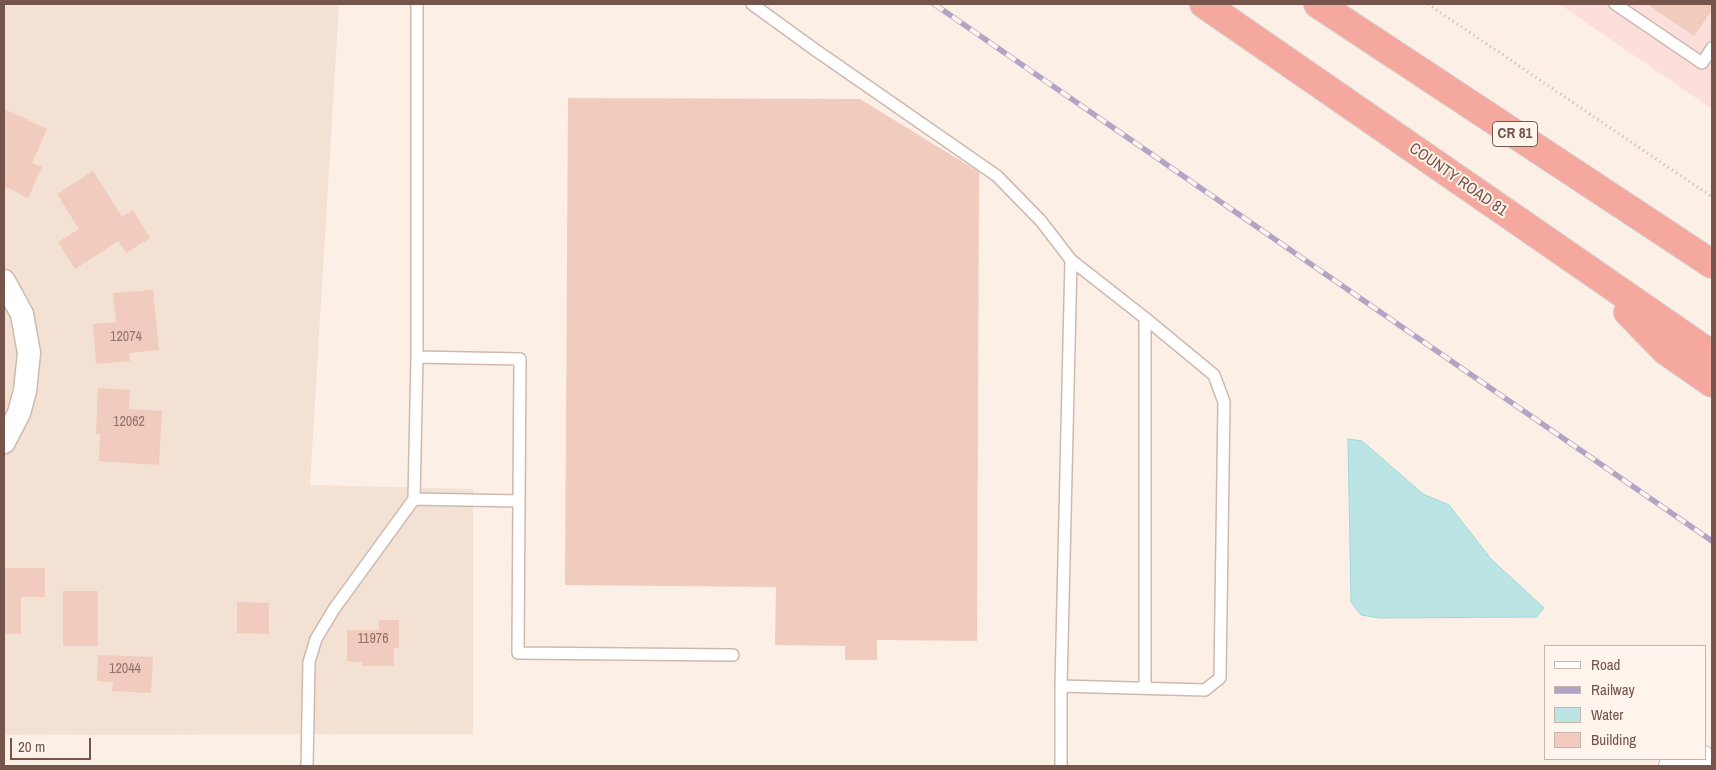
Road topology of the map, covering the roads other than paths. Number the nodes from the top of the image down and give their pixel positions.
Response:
1 (418, 4) edge
2 (752, 4) edge
3 (1204, 4) edge
4 (1318, 4) edge
5 (1614, 4) edge
6 (1712, 48) edge
7 (1679, 242) junction
8 (1712, 257) edge
9 (1071, 260) junction
10 (1712, 264) edge
11 (1585, 268) junction
12 (4, 281) edge
13 (1145, 318) junction
14 (1712, 355) edge
15 (417, 357) junction
16 (1712, 383) edge
17 (4, 442) edge
18 (414, 499) junction
19 (519, 501) junction
20 (733, 655) dead end
21 (1061, 686) junction
22 (1145, 688) junction
23 (1691, 760) edge
24 (307, 766) edge
25 (1061, 766) edge
26 (1673, 766) edge

1 - 15 lane
2 - 9 lane
3 - 11 highway, COUNTY ROAD 81
4 - 7 highway, CR 81
5 - 6 lane
7 - 8 highway
7 - 10 highway, CR 81
9 - 13 lane
9 - 21 lane
11 - 14 highway, COUNTY ROAD 81
11 - 16 highway
12 - 17 street
13 - 22 lane
13 - 22 lane
15 - 18 lane
15 - 19 lane
18 - 19 lane
18 - 24 lane
19 - 20 lane
21 - 22 lane
21 - 25 lane
23 - 26 street

